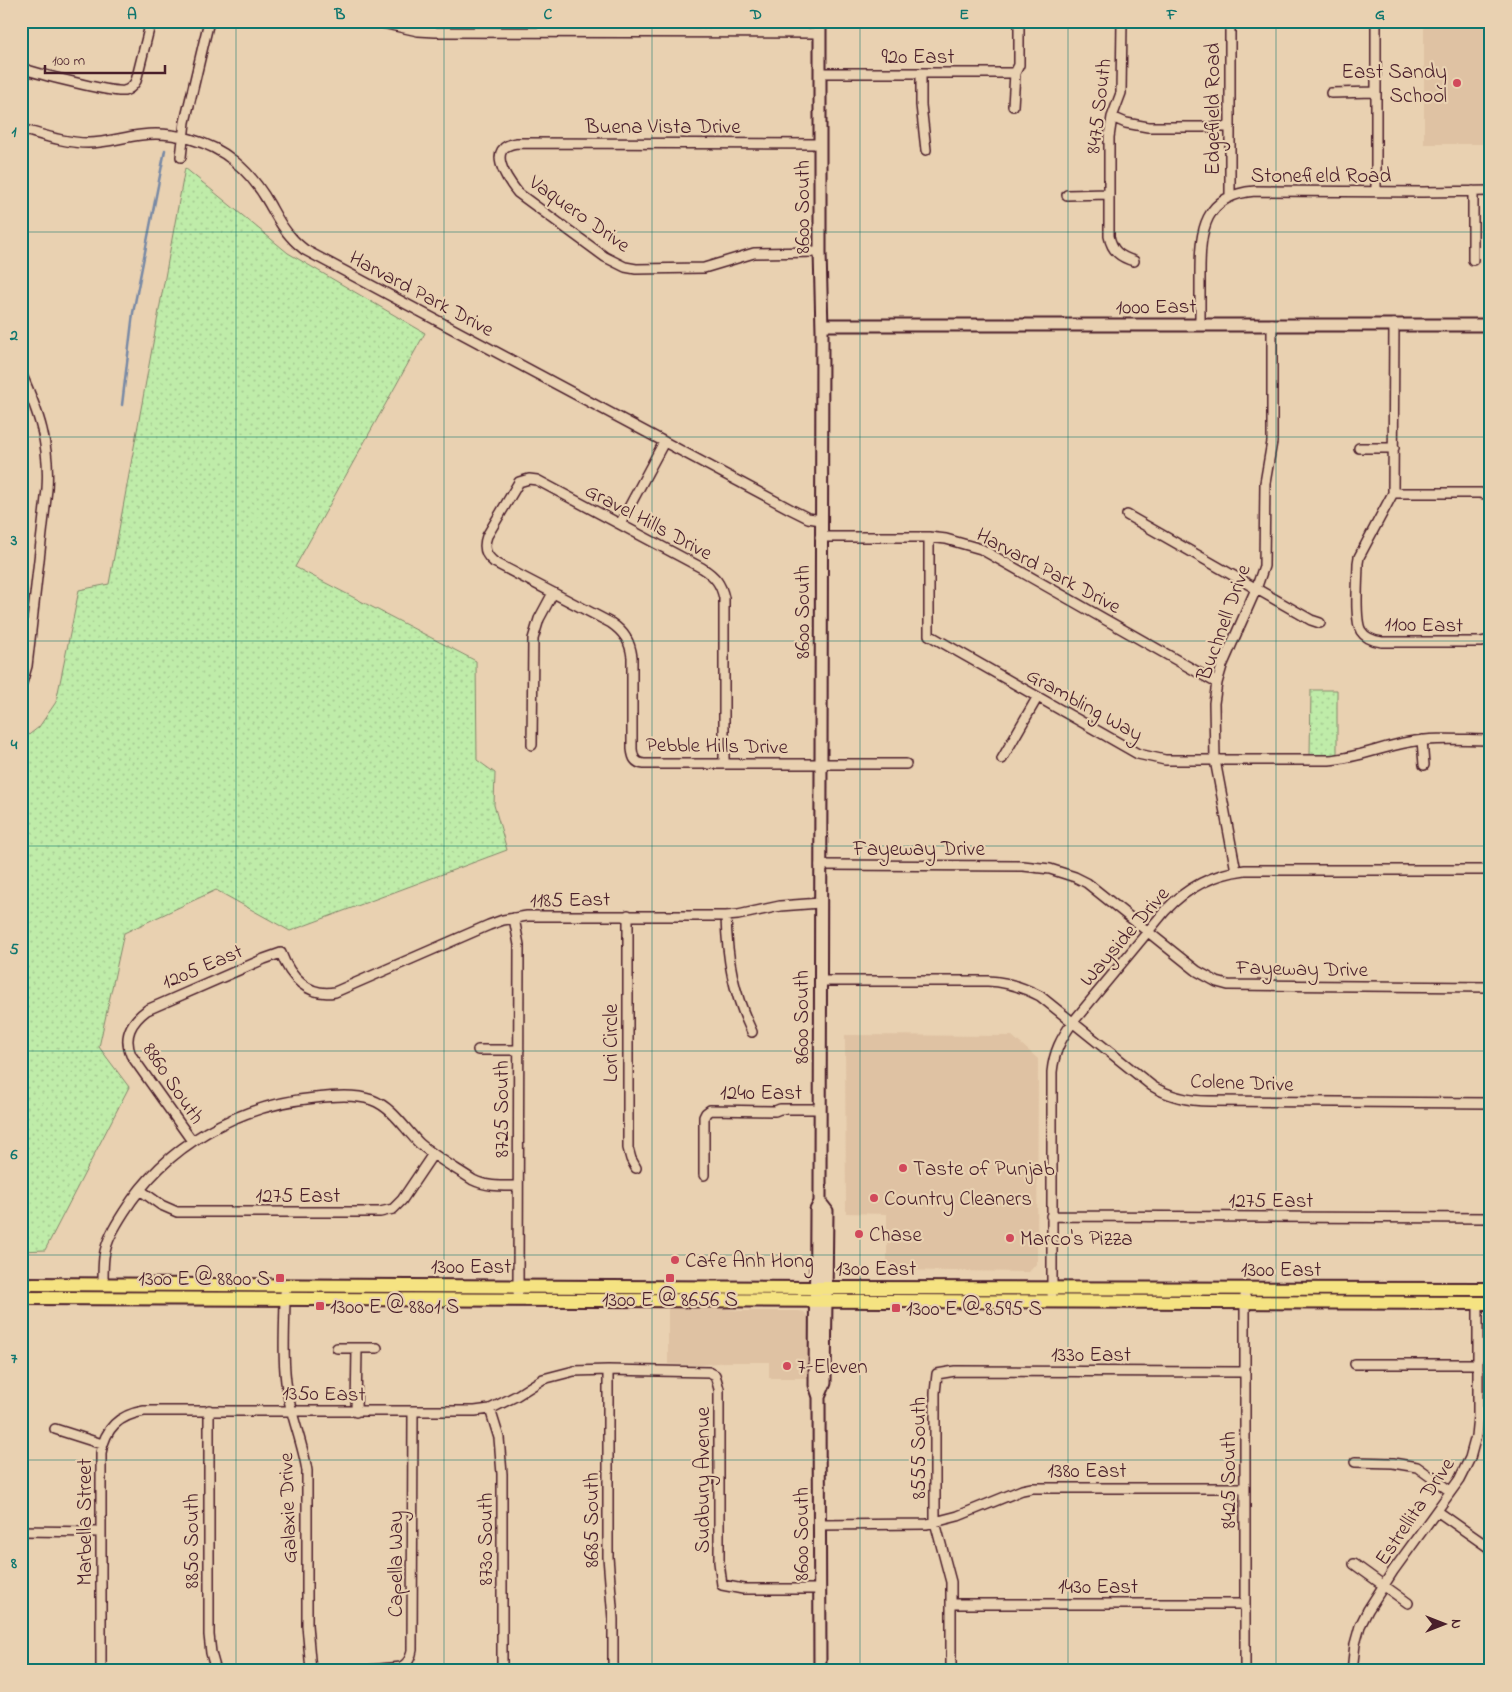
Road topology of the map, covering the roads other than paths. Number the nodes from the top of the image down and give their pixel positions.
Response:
1 (151, 21) edge
2 (210, 21) edge
3 (373, 21) edge
4 (1019, 21) edge
5 (1122, 21) edge
6 (1230, 21) edge
7 (1376, 21) edge
8 (400, 24) edge
9 (820, 27) edge
10 (21, 68) edge
11 (820, 73) junction
12 (921, 73) junction
13 (1015, 73) junction
14 (1376, 92) junction
15 (1331, 93) dead end
16 (1013, 106) dead end
17 (1112, 118) junction
18 (1229, 127) junction
19 (21, 129) edge
20 (184, 138) junction
21 (820, 144) junction
22 (506, 146) joint
23 (926, 150) dead end
24 (181, 158) dead end
25 (1473, 191) junction
26 (1491, 191) edge
27 (1376, 192) junction
28 (1109, 194) junction
29 (1067, 195) dead end
30 (1230, 196) junction
31 (820, 252) junction
32 (1473, 260) dead end
33 (1134, 261) dead end
34 (1200, 324) junction
35 (1272, 324) junction
36 (1394, 324) junction
37 (822, 325) junction
38 (1491, 325) edge
39 (21, 373) edge
40 (664, 442) junction
41 (1359, 448) dead end
42 (1394, 448) junction
43 (1393, 493) junction
44 (1491, 495) edge
45 (1127, 515) dead end
46 (820, 520) junction
47 (620, 524) junction
48 (820, 537) junction
49 (929, 538) junction
50 (485, 550) joint
51 (1256, 589) junction
52 (553, 592) junction
53 (1320, 623) dead end
54 (26, 640) edge
55 (1491, 640) edge
56 (1217, 683) junction
57 (21, 686) edge
58 (1038, 698) junction
59 (1422, 740) junction
60 (1491, 740) edge
61 (532, 745) dead end
62 (1002, 759) dead end
63 (1216, 760) junction
64 (724, 764) junction
65 (820, 764) junction
66 (906, 764) dead end
67 (1424, 765) dead end
68 (820, 865) junction
69 (1491, 870) edge
70 (1236, 871) junction
71 (820, 903) junction
72 (628, 915) junction
73 (726, 916) junction
74 (514, 918) junction
75 (1148, 932) junction
76 (281, 953) joint
77 (820, 981) junction
78 (1491, 988) edge
79 (138, 1016) joint
80 (1073, 1022) junction
81 (752, 1032) dead end
82 (478, 1050) dead end
83 (519, 1050) junction
84 (1491, 1103) edge
85 (820, 1109) junction
86 (192, 1141) junction
87 (433, 1154) junction
88 (636, 1168) dead end
89 (704, 1175) dead end
90 (518, 1186) junction
91 (140, 1190) junction
92 (1051, 1216) junction
93 (1491, 1218) edge
94 (21, 1284) edge
95 (103, 1284) junction
96 (285, 1285) junction
97 (518, 1287) junction
98 (986, 1288) junction
99 (1246, 1288) junction
100 (1491, 1290) edge
101 (820, 1295) junction
102 (1052, 1295) junction
103 (21, 1298) edge
104 (285, 1299) junction
105 (518, 1300) junction
106 (984, 1301) junction
107 (1245, 1302) junction
108 (1484, 1303) edge
109 (337, 1348) dead end
110 (357, 1348) junction
111 (377, 1348) dead end
112 (1355, 1364) dead end
113 (1478, 1364) junction
114 (608, 1370) junction
115 (1245, 1372) junction
116 (937, 1374) joint
117 (490, 1409) junction
118 (157, 1410) joint
119 (209, 1410) junction
120 (292, 1410) junction
121 (356, 1412) junction
122 (413, 1412) junction
123 (55, 1430) dead end
124 (102, 1444) junction
125 (1355, 1462) dead end
126 (1245, 1488) junction
127 (1450, 1491) junction
128 (1437, 1511) junction
129 (935, 1522) junction
130 (820, 1525) junction
131 (21, 1531) edge
132 (101, 1532) junction
133 (1491, 1549) edge
134 (1354, 1564) dead end
135 (1384, 1585) junction
136 (820, 1589) junction
137 (1408, 1603) dead end
138 (951, 1604) junction
139 (1245, 1604) junction
140 (101, 1671) edge
141 (216, 1671) edge
142 (311, 1671) edge
143 (358, 1671) edge
144 (502, 1671) edge
145 (613, 1671) edge
146 (820, 1671) edge
147 (950, 1671) edge
148 (1245, 1671) edge
149 (1352, 1671) edge

1 - 10 street
2 - 20 street
3 - 8 street
4 - 13 street
5 - 17 street, 8475 South
6 - 18 street, Edgefield Road
7 - 14 street
8 - 9 street
9 - 11 main road, 8600 South
11 - 12 street, 920 East
11 - 21 main road, 8600 South
12 - 13 street, 920 East
12 - 23 street
13 - 16 street
14 - 15 street
14 - 27 street
17 - 18 street
17 - 28 street, 8475 South
18 - 30 street, Edgefield Road
19 - 20 street, Harvard Park Drive
20 - 24 street
20 - 40 street, Harvard Park Drive
21 - 22 street, Buena Vista Drive
21 - 31 main road, 8600 South
22 - 31 street, Vaquero Drive
25 - 26 street, Stonefield Road
25 - 27 street, Stonefield Road
25 - 32 street
27 - 30 street, Stonefield Road
28 - 29 street
28 - 33 street, 8475 South
30 - 34 street, Stonefield Road
31 - 37 main road, 8600 South
34 - 35 main road, 1000 East
34 - 37 main road, 1000 East
35 - 36 main road, 1000 East
35 - 51 street, Buchnell Drive
36 - 38 main road, 1000 East
36 - 42 street
37 - 46 main road, 8600 South
39 - 54 street
40 - 46 street, Harvard Park Drive
40 - 47 street
41 - 42 street
42 - 43 street
43 - 44 street
43 - 55 street, 1100 East
45 - 51 street
46 - 48 main road, 8600 South
47 - 50 street, Gravel Hills Drive
47 - 64 street, Gravel Hills Drive
48 - 49 street, Harvard Park Drive
48 - 65 main road, 8600 South
49 - 56 street, Harvard Park Drive
49 - 58 street, Grambling Way
50 - 52 street, Pebble Hills Drive
51 - 53 street
51 - 56 street, Buchnell Drive
52 - 61 street
52 - 64 street, Pebble Hills Drive
54 - 57 street
56 - 63 street, Buchnell Drive
58 - 62 street
58 - 63 street, Grambling Way
59 - 60 street, Grambling Way
59 - 63 street, Grambling Way
59 - 67 street
63 - 70 street, Buchnell Drive
64 - 65 street, Pebble Hills Drive
65 - 66 street, Pebble Hills Drive
65 - 68 main road, 8600 South
68 - 71 main road, 8600 South
68 - 75 street, Fayeway Drive
69 - 70 street, Wayside Drive
70 - 75 street, Wayside Drive
71 - 73 street, 1185 East
71 - 77 main road, 8600 South
72 - 73 street, 1185 East
72 - 74 street, 1185 East
72 - 88 street, Lori Circle
73 - 81 street
74 - 76 street, 1185 East
74 - 83 street, 8725 South
75 - 78 street, Fayeway Drive
75 - 80 street, Wayside Drive
76 - 79 street, 1205 East
77 - 80 street, Colene Drive
77 - 85 main road, 8600 South
79 - 86 street, 8860 South
80 - 84 street, Colene Drive
80 - 92 street, Wayside Drive
82 - 83 street
83 - 90 street, 8725 South
85 - 89 street, 1240 East
85 - 101 main road, 8600 South
86 - 87 street
86 - 91 street
87 - 90 street
87 - 91 street, 1275 East
90 - 97 street, 8725 South
91 - 95 street
92 - 93 street, 1275 East
92 - 102 street, Wayside Drive
94 - 95 main road, 1300 East
95 - 96 main road, 1300 East
96 - 97 main road, 1300 East
96 - 104 street, Galaxie Drive
97 - 101 main road, 1300 East
97 - 105 street, 8725 South
98 - 101 main road, 1300 East
98 - 102 main road, 1300 East
98 - 106 main road
99 - 100 main road, 1300 East
99 - 102 main road, 1300 East
99 - 107 street, 8425 South
101 - 105 main road, 1300 East
101 - 106 main road, 1300 East
101 - 130 main road, 8600 South
102 - 106 main road, 1300 East
102 - 107 main road, 1300 East
103 - 104 main road, 1300 East
104 - 105 main road, 1300 East
104 - 120 street, Galaxie Drive
107 - 108 main road, 1300 East
107 - 115 street, 8425 South
108 - 113 street, Estrellita Drive
109 - 110 street
110 - 111 street
110 - 121 street
112 - 113 street
113 - 127 street, Estrellita Drive
114 - 117 street
114 - 136 street, Sudbury Avenue
114 - 145 street, 8685 South
115 - 116 street, 1330 East
115 - 126 street, 8425 South
116 - 129 street, 8555 South
117 - 122 street, 1350 East
117 - 144 street, 8730 South
118 - 119 street, 1350 East
118 - 124 street, Marbella Street
119 - 120 street, 1350 East
119 - 141 street, 8850 South
120 - 121 street, 1350 East
120 - 142 street, Galaxie Drive
121 - 122 street, 1350 East
122 - 143 street, Capella Way
123 - 124 street
124 - 132 street, Marbella Street
125 - 127 street
126 - 129 street, 1380 East
126 - 139 street, 8425 South
127 - 128 street, Estrellita Drive
128 - 133 street
128 - 135 street, Estrellita Drive
129 - 130 street, 1380 East
129 - 138 street, 8555 South
130 - 136 main road, 8600 South
131 - 132 street
132 - 140 street, Marbella Street
134 - 135 street
135 - 137 street
135 - 149 street, Estrellita Drive
136 - 146 main road, 8600 South
138 - 139 street, 1430 East
138 - 147 street, 8555 South
139 - 148 street, 8425 South

